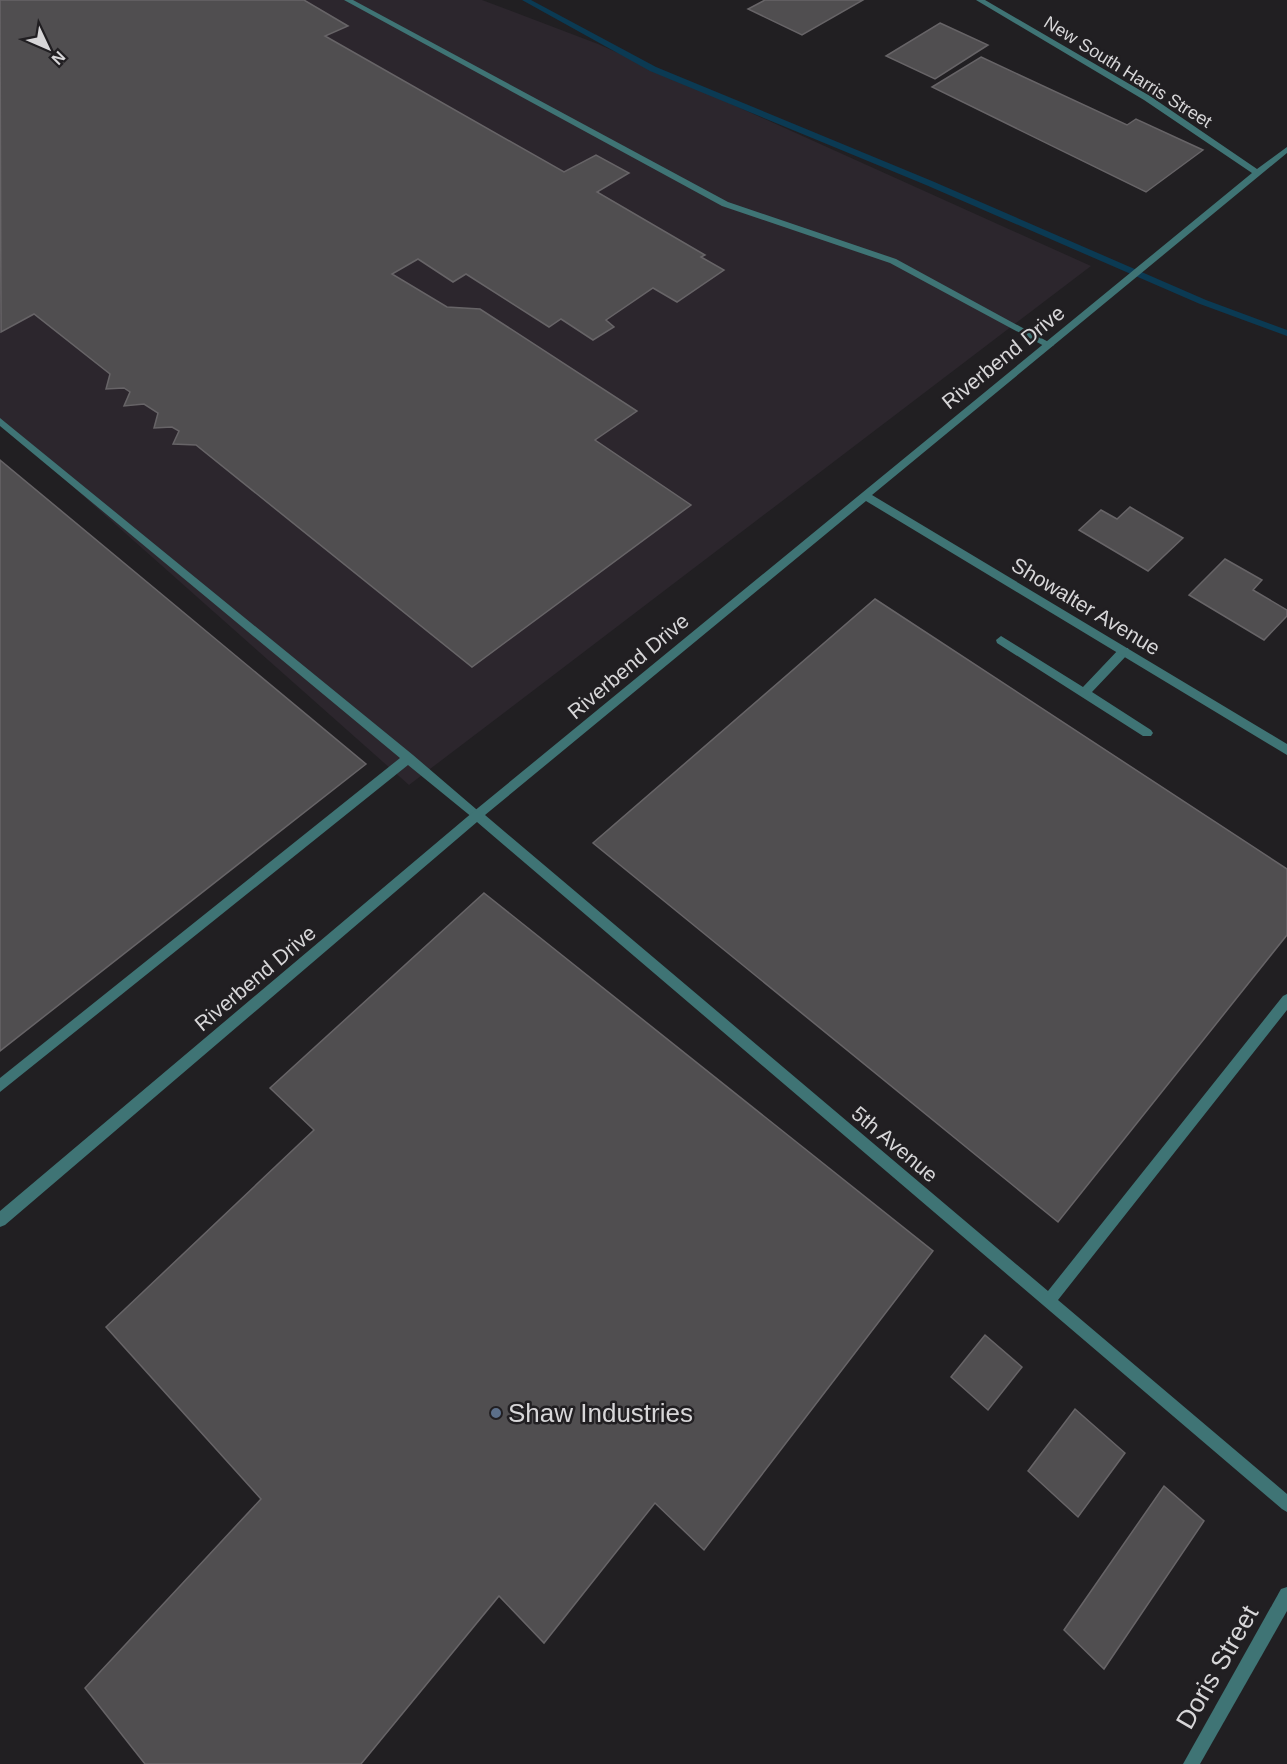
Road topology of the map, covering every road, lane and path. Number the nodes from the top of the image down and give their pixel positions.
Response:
1 (348, 0) edge
2 (980, 0) edge
3 (1287, 149) edge
4 (1257, 173) junction
5 (1049, 345) junction
6 (0, 421) edge
7 (864, 495) junction
8 (1001, 640) dead end
9 (1124, 651) junction
10 (1084, 693) junction
11 (1147, 733) dead end
12 (1287, 750) edge
13 (409, 758) junction
14 (477, 815) junction
15 (1287, 1000) edge
16 (0, 1086) edge
17 (0, 1220) edge
18 (1048, 1302) junction
19 (1287, 1504) edge
20 (1287, 1595) edge
21 (1191, 1764) edge

1 - 5 street
2 - 4 street, New South Harris Street
3 - 4 street, Riverbend Drive
4 - 5 street, Riverbend Drive
5 - 7 street, Riverbend Drive
6 - 13 street, 5th Avenue
7 - 9 street, Showalter Avenue
7 - 14 street, Riverbend Drive
8 - 10 street
9 - 10 street
9 - 12 street, Showalter Avenue
10 - 11 street
13 - 14 street, 5th Avenue
13 - 16 street
14 - 17 street, Riverbend Drive
14 - 18 street, 5th Avenue
15 - 18 street
18 - 19 street, 5th Avenue
20 - 21 street, Doris Street

